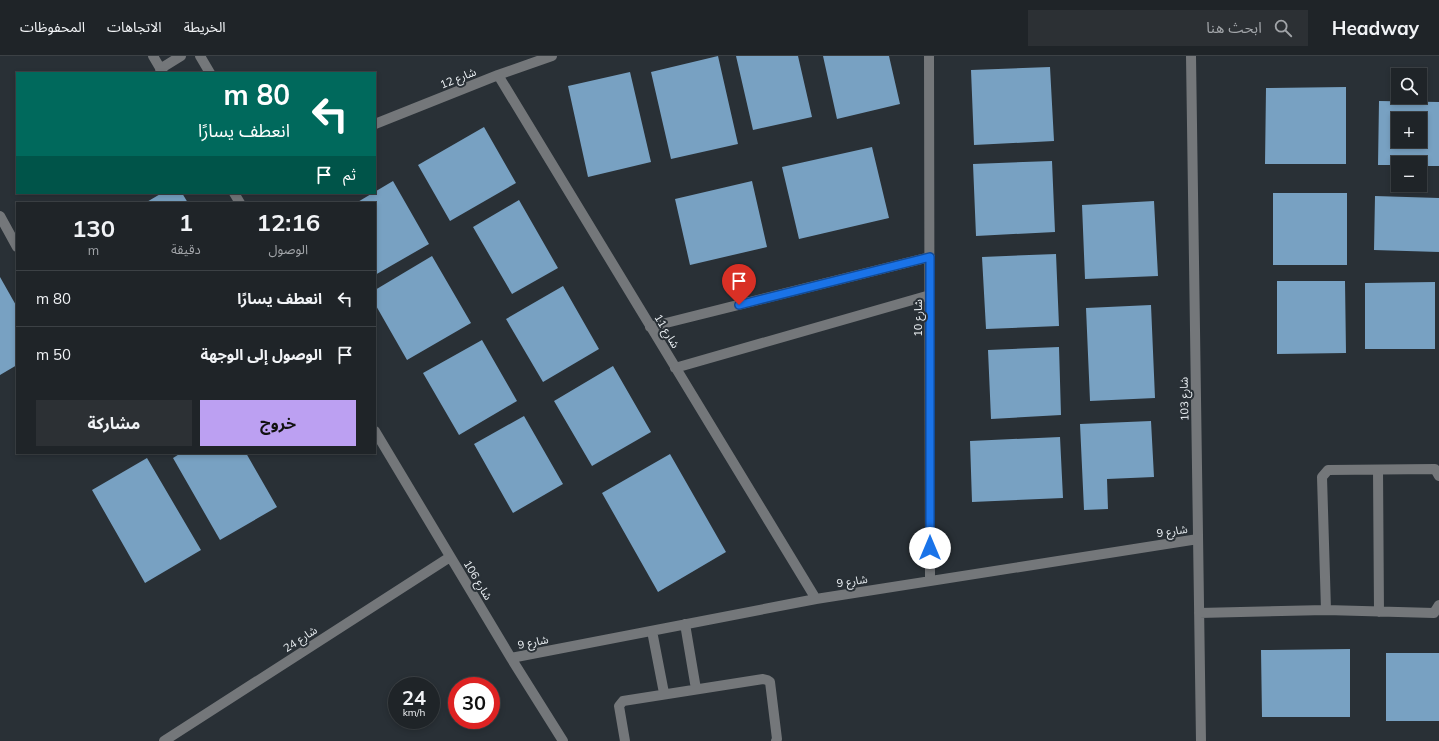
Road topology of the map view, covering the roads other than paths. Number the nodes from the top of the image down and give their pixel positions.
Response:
1 (153, 56) edge
2 (181, 56) edge
3 (200, 56) edge
4 (552, 56) edge
5 (929, 56) edge
6 (1191, 56) edge
7 (162, 71) edge
8 (209, 72) edge
9 (498, 75) junction
10 (376, 124) edge
11 (0, 216) edge
12 (16, 245) edge
13 (930, 257) junction
14 (930, 295) junction
15 (650, 327) junction
16 (675, 368) junction
17 (376, 433) edge
18 (1378, 470) junction
19 (1439, 476) edge
20 (1198, 539) junction
21 (450, 557) junction
22 (930, 580) junction
23 (816, 598) junction
24 (1439, 605) edge
25 (1326, 610) junction
26 (1379, 612) junction
27 (1199, 613) junction
28 (685, 624) junction
29 (652, 630) junction
30 (511, 658) junction
31 (696, 690) junction
32 (664, 694) junction
33 (164, 741) edge
34 (563, 741) edge
35 (624, 741) edge
36 (776, 741) edge
37 (1201, 741) edge

1 - 7 street
2 - 7 street
3 - 8 street
4 - 9 street, شارع 12
5 - 13 street, شارع 10
6 - 20 street, شارع 103
9 - 10 street, شارع 12
9 - 15 street, شارع 11
11 - 12 street
13 - 14 street, شارع 10
13 - 15 street
14 - 16 street
14 - 22 street, شارع 10
15 - 16 street, شارع 11
16 - 23 street, شارع 11
17 - 21 street, شارع 106
18 - 19 street
18 - 25 street
18 - 26 street
20 - 22 street, شارع 9
20 - 27 street, شارع 103
21 - 30 street, شارع 106
21 - 33 street, شارع 24
22 - 23 street, شارع 9
23 - 28 street, شارع 9
24 - 26 street
25 - 26 street
25 - 27 street
27 - 37 street, شارع 103
28 - 29 street, شارع 9
28 - 31 street
29 - 30 street, شارع 9
29 - 32 street
30 - 34 street, شارع 106
31 - 32 street
31 - 36 street
32 - 35 street

